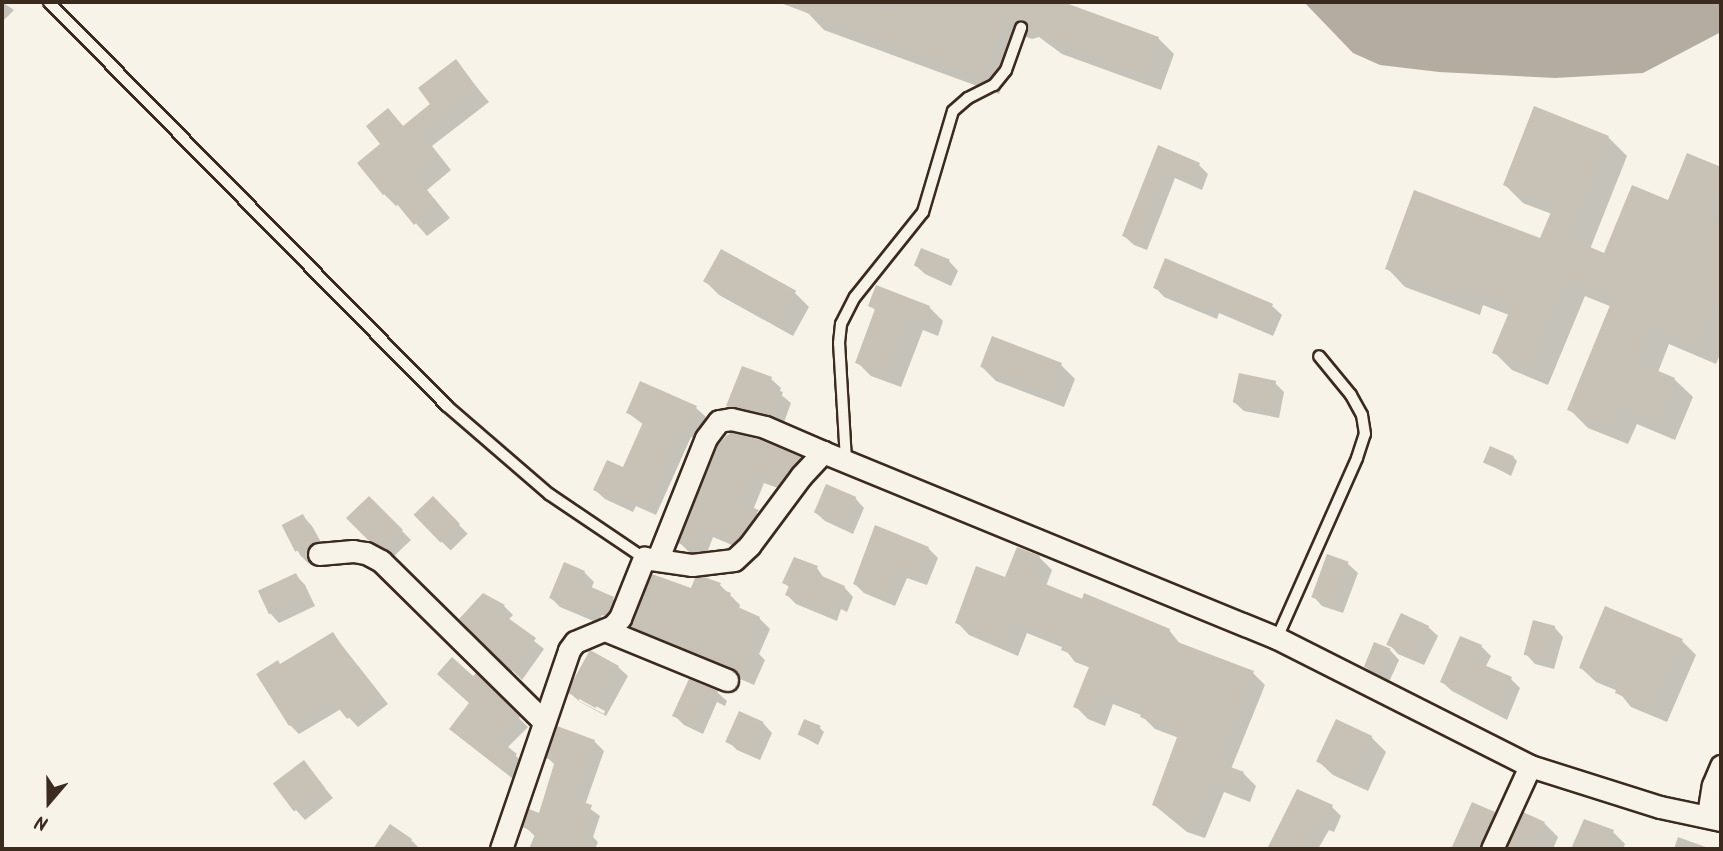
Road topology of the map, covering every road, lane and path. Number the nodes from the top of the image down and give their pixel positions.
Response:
1 (49, 2) edge
2 (1021, 28) dead end
3 (1318, 356) dead end
4 (823, 452) junction
5 (846, 460) junction
6 (319, 554) dead end
7 (651, 558) junction
8 (605, 630) junction
9 (1277, 638) junction
10 (727, 680) dead end
11 (543, 721) junction
12 (1530, 766) junction
13 (1721, 766) edge
14 (1714, 818) edge
15 (501, 849) edge
16 (1492, 849) edge

1 - 7 lane
2 - 5 lane
3 - 9 lane
4 - 5 street
4 - 7 street
4 - 7 street
5 - 9 street
6 - 11 street
7 - 8 street
8 - 10 street
8 - 11 street
9 - 12 street
11 - 15 street
12 - 14 street
12 - 16 street
13 - 14 street

